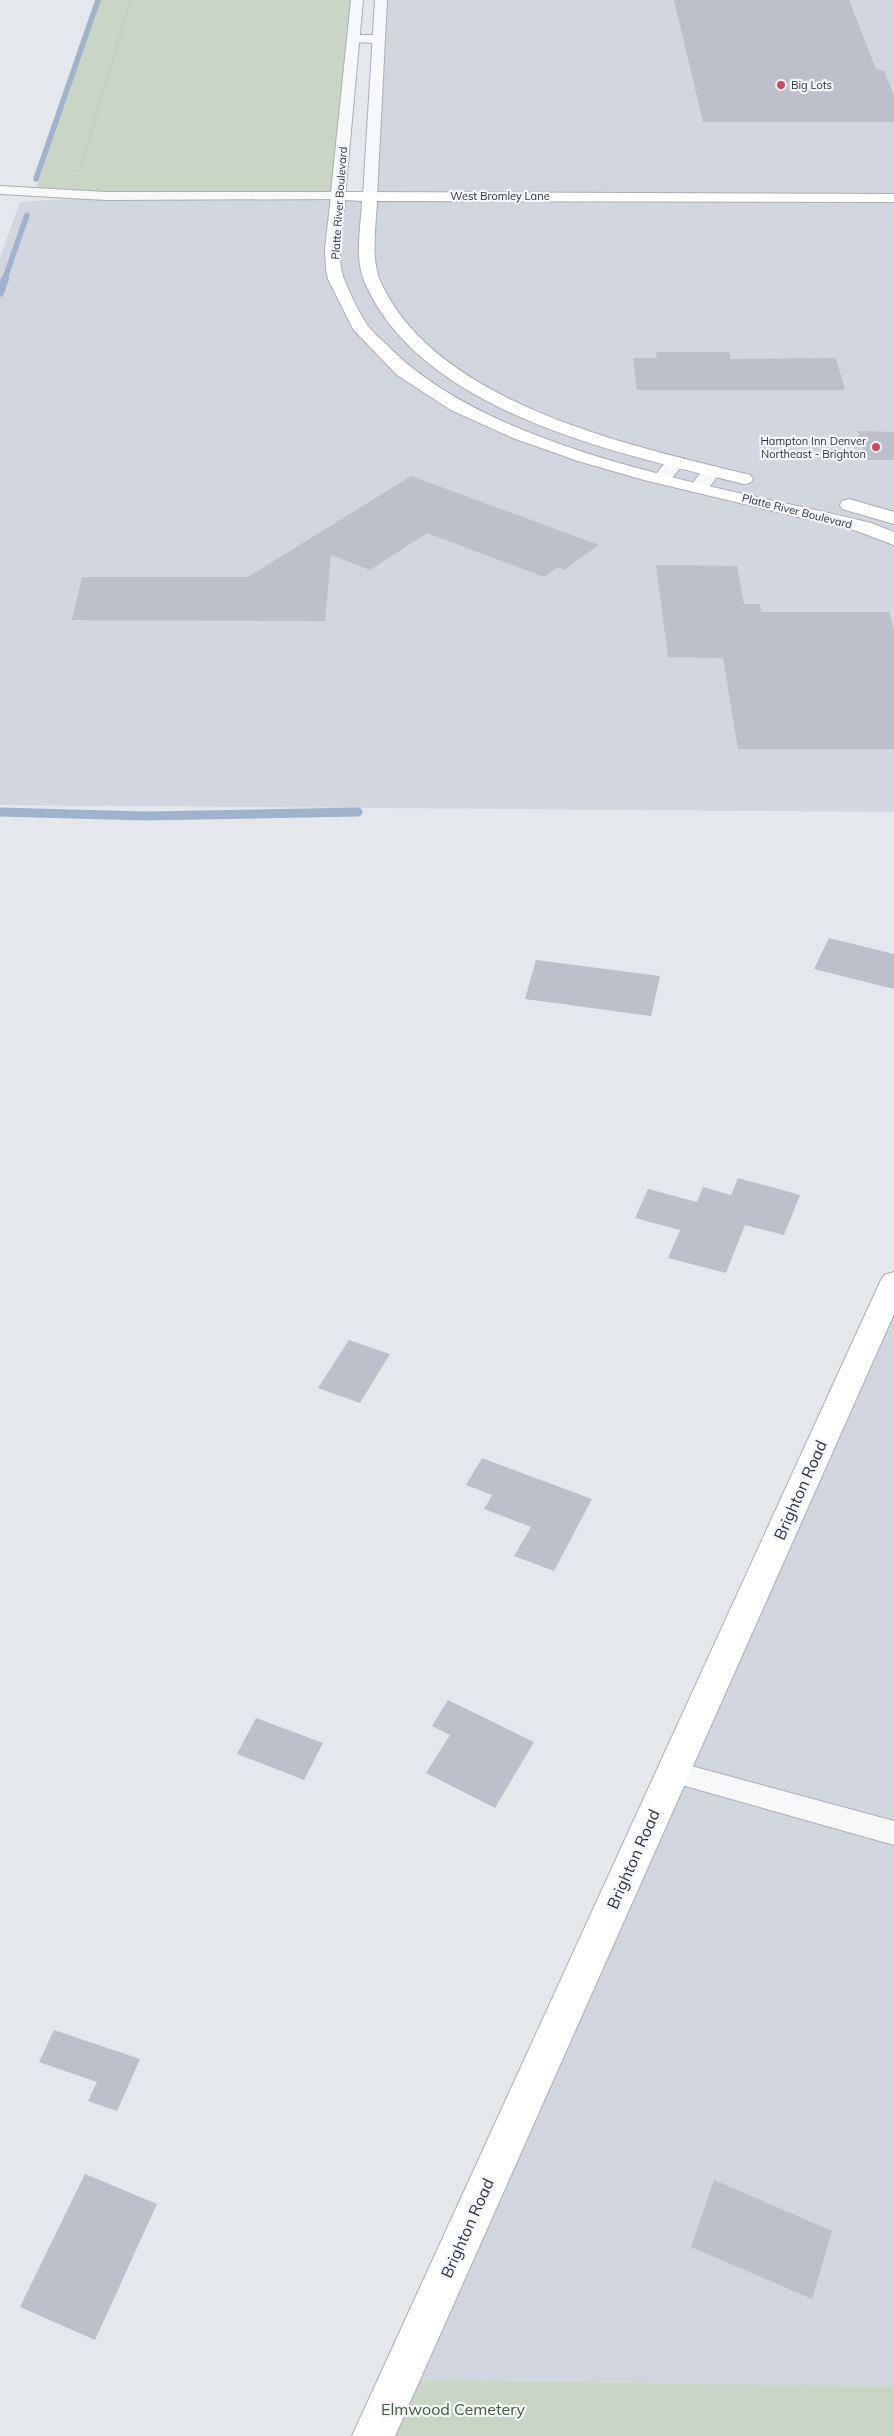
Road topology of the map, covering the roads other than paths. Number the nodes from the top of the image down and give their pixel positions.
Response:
1 (357, 0) edge
2 (381, 0) edge
3 (353, 39) junction
4 (379, 39) junction
5 (0, 190) edge
6 (106, 196) junction
7 (338, 196) junction
8 (370, 196) junction
9 (894, 198) edge
10 (0, 202) edge
11 (676, 462) junction
12 (712, 471) junction
13 (662, 478) junction
14 (758, 482) dead end
15 (699, 488) junction
16 (831, 500) dead end
17 (894, 518) edge
18 (894, 539) edge
19 (894, 1282) edge
20 (672, 1772) junction
21 (894, 1833) edge
22 (373, 2436) edge

1 - 3 street, Platte River Boulevard
2 - 4 street, Platte River Boulevard
3 - 4 street
3 - 7 street, Platte River Boulevard
4 - 8 street, Platte River Boulevard
5 - 6 street, West Bromley Lane
6 - 7 street, West Bromley Lane
6 - 10 street, West Bromley Lane
7 - 8 main road, West Bromley Lane
7 - 13 main road, Platte River Boulevard
8 - 9 main road, West Bromley Lane
8 - 11 main road, Platte River Boulevard
11 - 12 main road, Platte River Boulevard
11 - 13 street
12 - 14 main road, Platte River Boulevard
12 - 15 street
13 - 15 main road, Platte River Boulevard
15 - 18 main road, Platte River Boulevard
16 - 17 main road, Platte River Boulevard
19 - 20 main road, Brighton Road
20 - 21 lane
20 - 22 main road, Brighton Road

